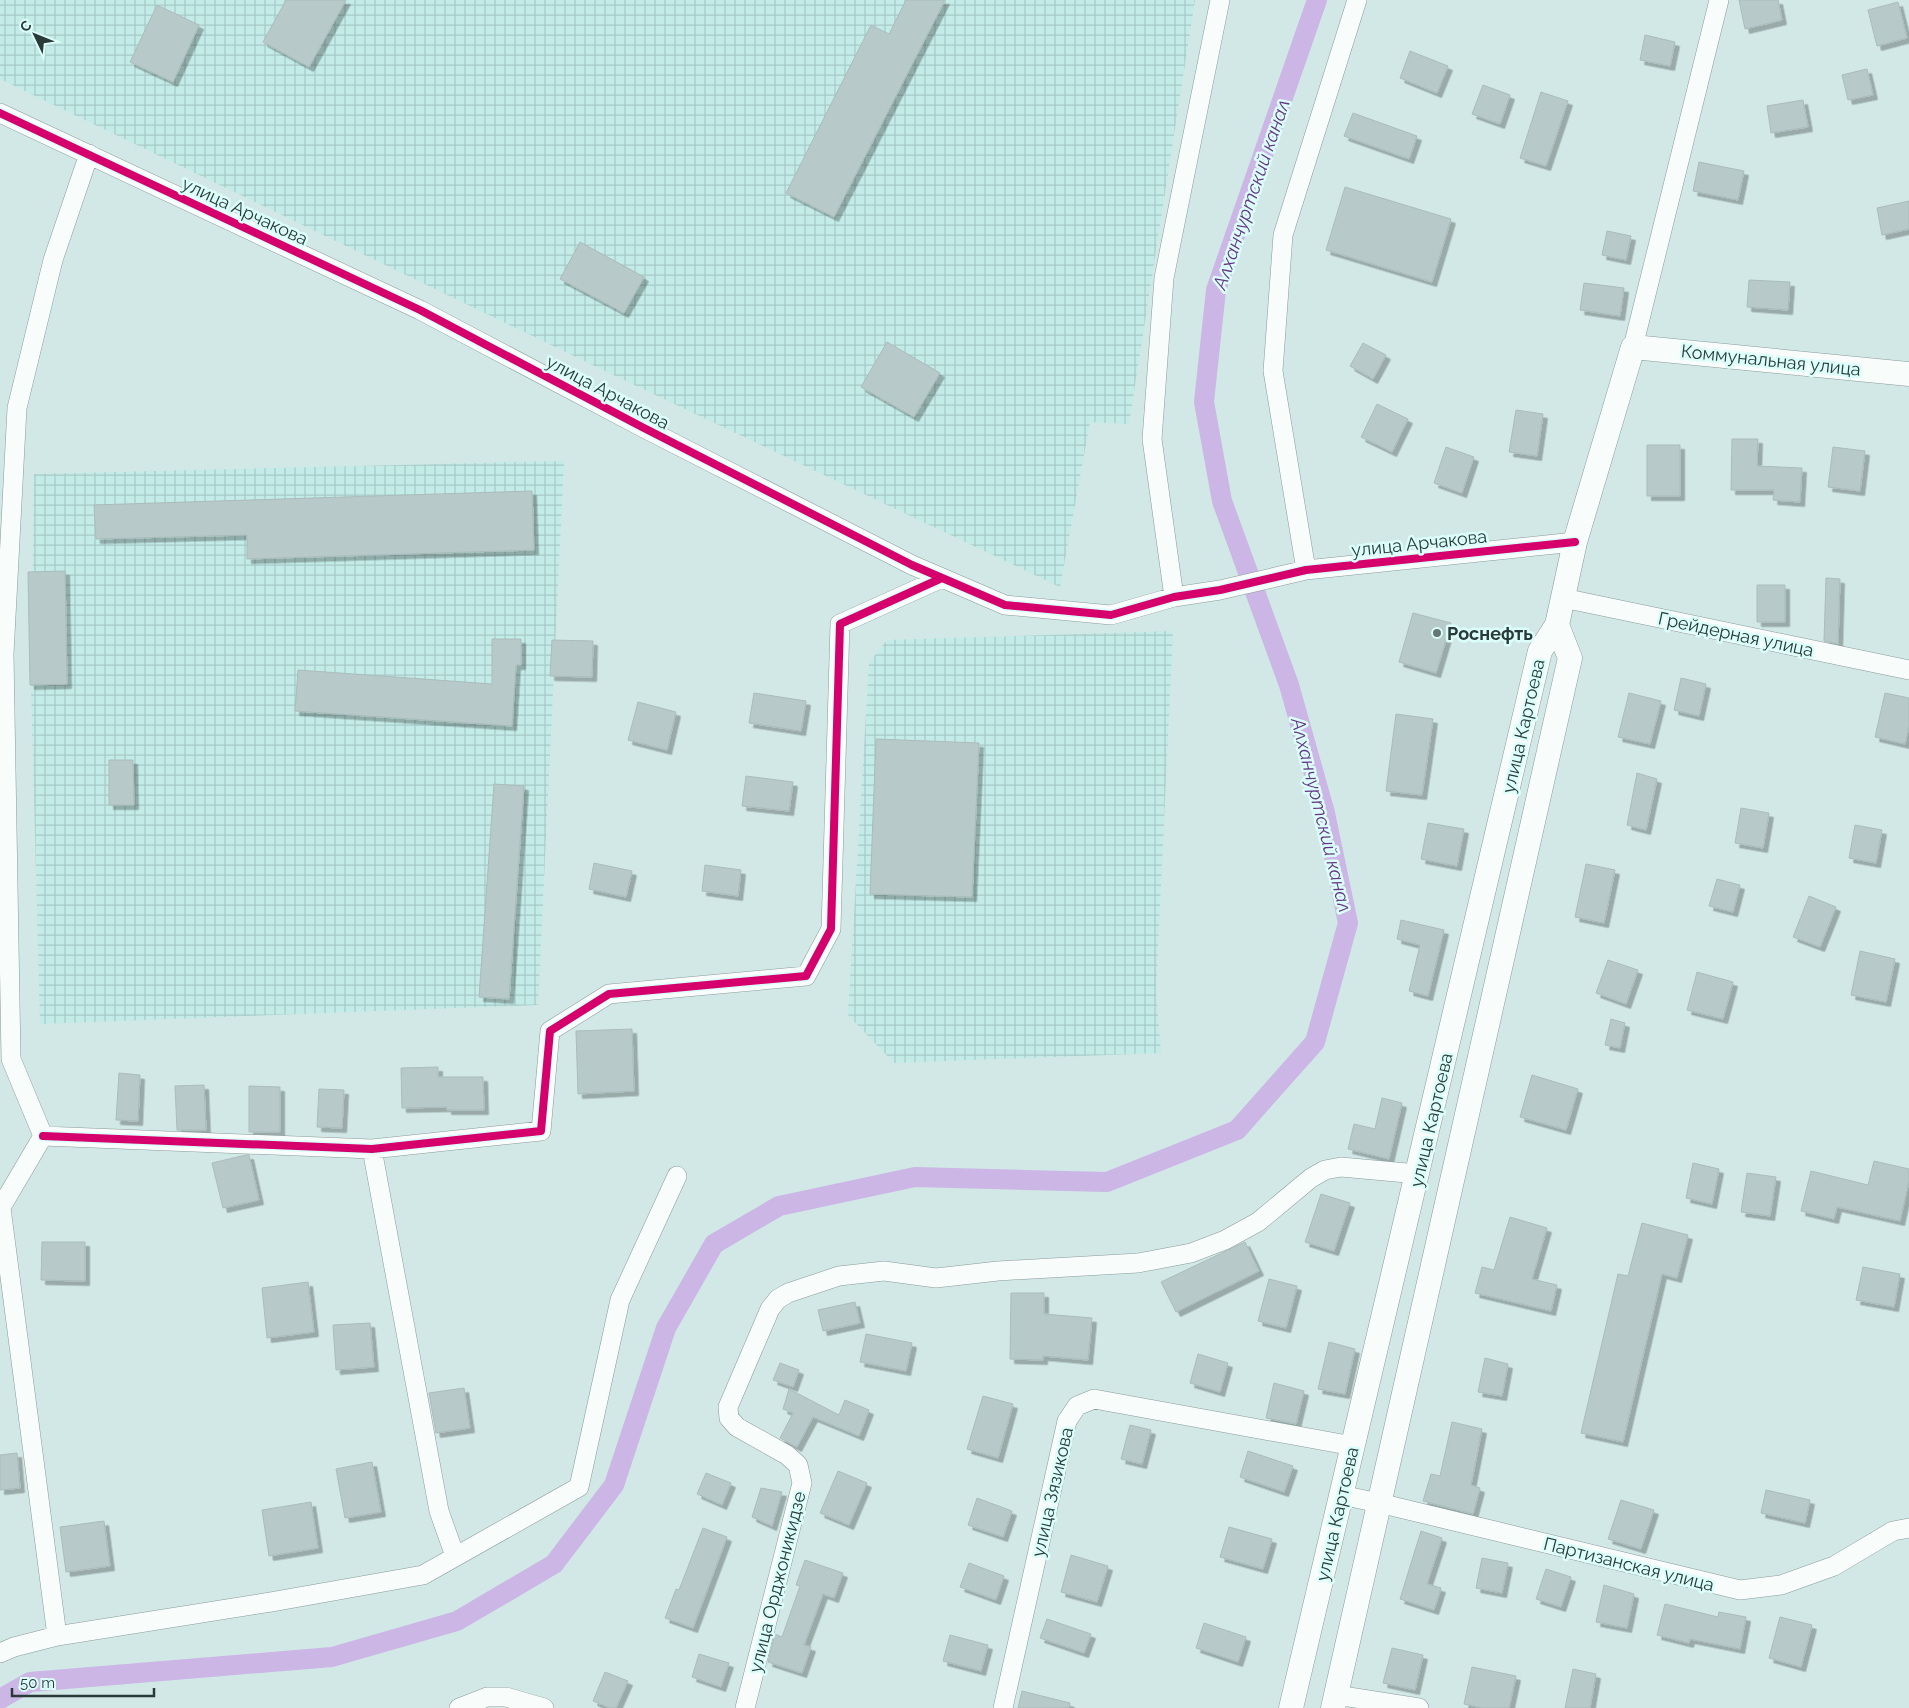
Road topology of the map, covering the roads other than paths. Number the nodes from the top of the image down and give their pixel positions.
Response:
1 (1220, 0) edge
2 (1357, 0) edge
3 (1719, 0) edge
4 (0, 113) edge
5 (88, 154) junction
6 (1633, 346) junction
7 (1909, 374) edge
8 (1574, 542) junction
9 (1306, 570) junction
10 (942, 578) junction
11 (1174, 597) junction
12 (1563, 598) junction
13 (1557, 625) junction
14 (1909, 670) edge
15 (44, 1136) junction
16 (372, 1149) junction
17 (1418, 1174) junction
18 (677, 1176) dead end
19 (0, 1208) edge
20 (1353, 1446) junction
21 (1341, 1495) junction
22 (1380, 1503) junction
23 (1909, 1528) edge
24 (456, 1556) junction
25 (57, 1636) junction
26 (0, 1653) edge
27 (1334, 1701) edge
28 (465, 1707) edge
29 (544, 1708) edge
30 (745, 1708) edge
31 (1003, 1708) edge
32 (1291, 1708) edge
33 (1419, 1708) edge

1 - 11 street
2 - 9 street
3 - 6 street
4 - 5 street, улица Арчакова
5 - 10 street, улица Арчакова
5 - 15 street
6 - 7 main road, Коммунальная улица
6 - 8 main road
8 - 9 street, улица Арчакова
8 - 12 main road
9 - 11 street, улица Арчакова
10 - 11 street, улица Арчакова
10 - 16 street
12 - 13 main road
12 - 14 street, Грейдерная улица
13 - 17 main road, улица Картоева
13 - 22 main road, улица Картоева
15 - 16 street
15 - 19 street
16 - 24 street
17 - 20 main road, улица Картоева
17 - 30 street, улица Орджоникидзе
18 - 24 street
19 - 25 street
20 - 21 main road, улица Картоева
20 - 31 street, улица Зязикова
21 - 22 street, Партизанская улица
21 - 32 main road, улица Картоева
22 - 23 street, Партизанская улица
22 - 27 main road, улица Картоева
24 - 25 street
25 - 26 street
27 - 33 street
28 - 29 street

